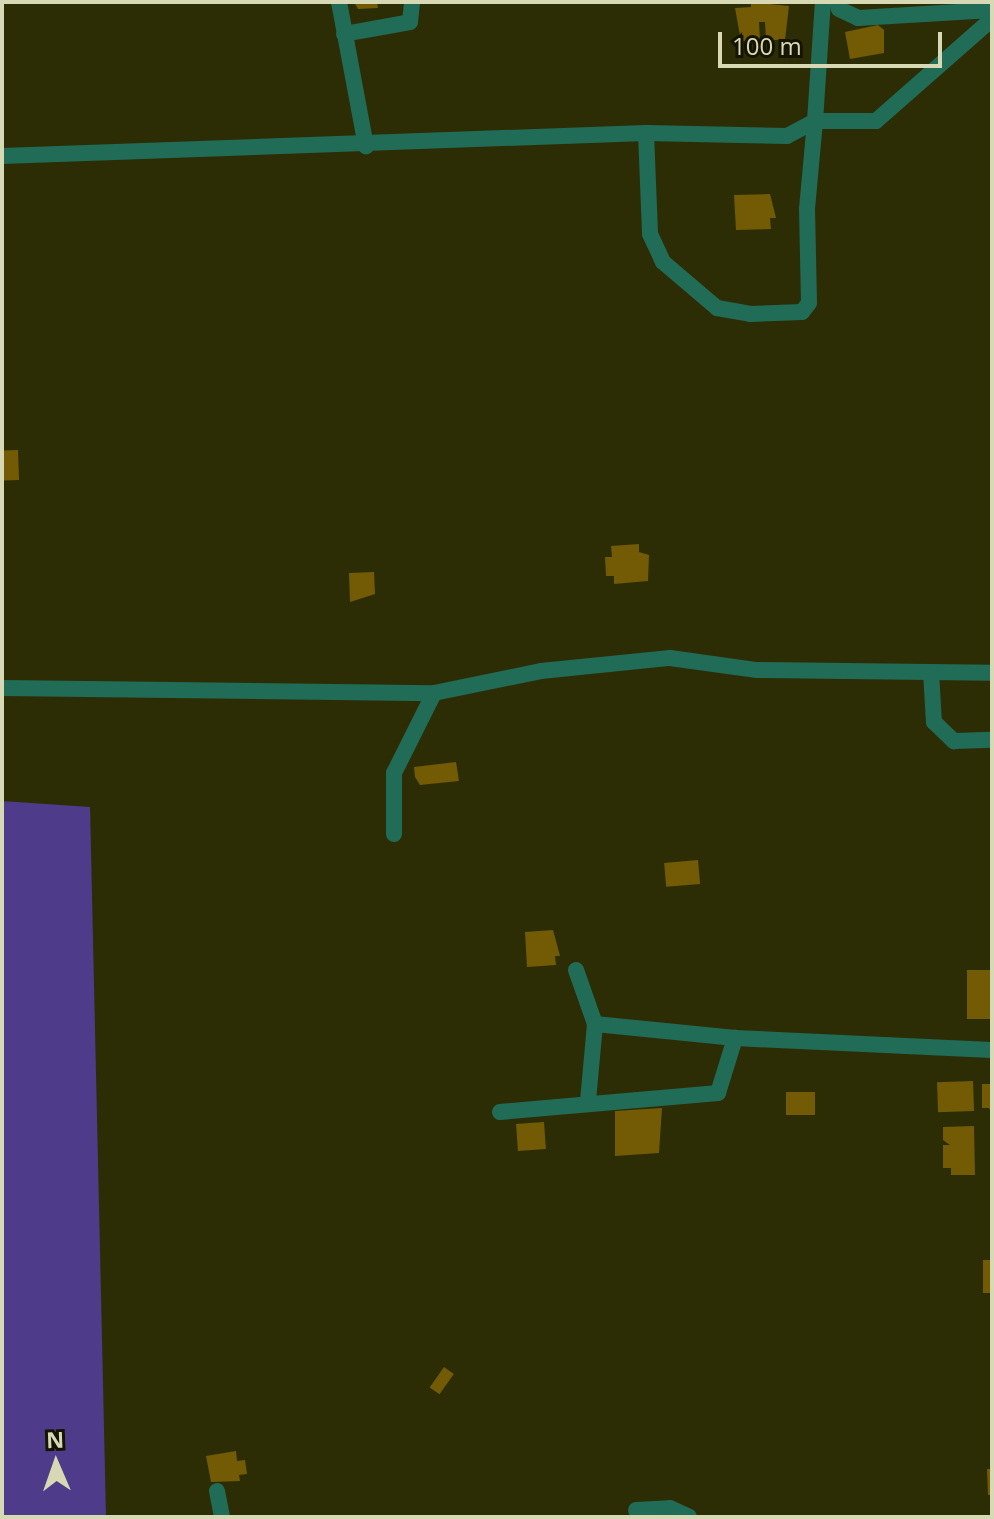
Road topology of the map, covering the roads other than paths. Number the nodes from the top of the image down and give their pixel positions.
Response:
1 (339, 2) edge
2 (412, 2) edge
3 (823, 2) edge
4 (837, 2) edge
5 (992, 10) edge
6 (992, 19) edge
7 (344, 34) junction
8 (815, 121) junction
9 (646, 133) junction
10 (366, 146) junction
11 (2, 156) edge
12 (931, 672) junction
13 (992, 673) edge
14 (2, 688) edge
15 (434, 693) junction
16 (992, 740) edge
17 (394, 834) dead end
18 (576, 970) dead end
19 (595, 1024) junction
20 (735, 1038) junction
21 (992, 1050) edge
22 (588, 1101) junction
23 (500, 1112) dead end
24 (217, 1491) dead end
25 (636, 1510) dead end
26 (222, 1517) edge
27 (689, 1517) edge

1 - 7 street
2 - 7 street
3 - 8 street
4 - 5 street
6 - 8 street
7 - 10 street
8 - 9 street
8 - 9 street
9 - 10 street
10 - 11 street
12 - 13 street
12 - 15 street
12 - 16 street
14 - 15 street
15 - 17 street
18 - 19 street
19 - 20 street
19 - 22 street
20 - 21 street
20 - 22 street
22 - 23 street
24 - 26 street
25 - 27 street

